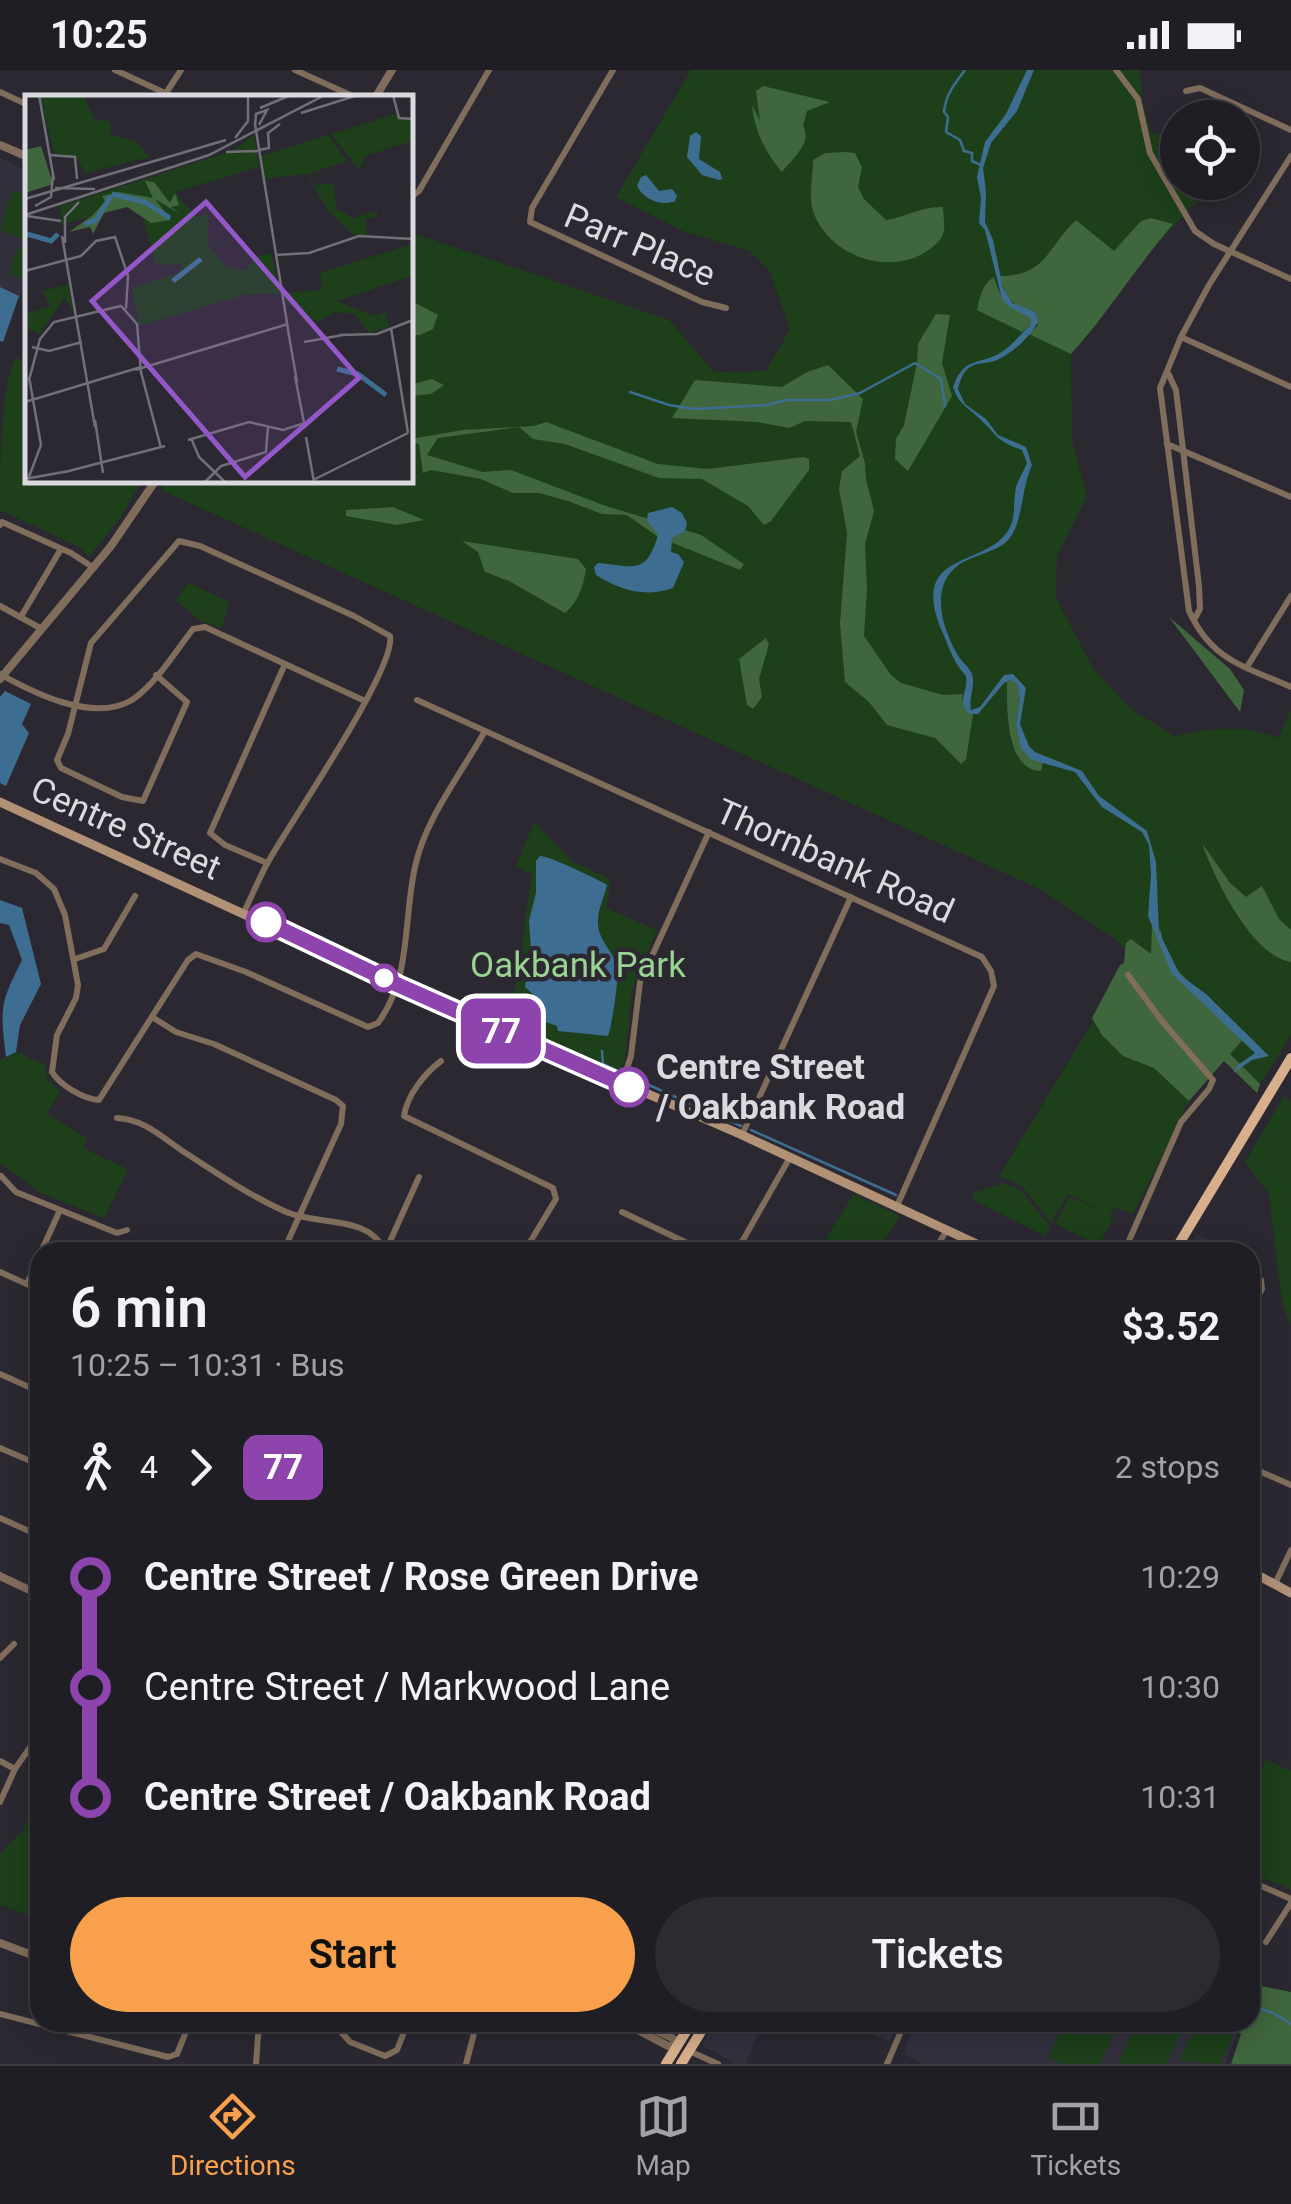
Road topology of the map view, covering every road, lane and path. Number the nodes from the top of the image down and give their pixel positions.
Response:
1 (115, 70) edge
2 (180, 70) edge
3 (296, 70) edge
4 (392, 70) edge
5 (489, 70) edge
6 (613, 70) edge
7 (1116, 70) edge
8 (1186, 91) dead end
9 (0, 92) edge
10 (166, 94) joint
11 (350, 95) edge
12 (377, 95) edge
13 (25, 103) edge
14 (1291, 130) edge
15 (0, 145) edge
16 (25, 156) edge
17 (1291, 156) edge
18 (412, 197) edge
19 (1232, 252) junction
20 (1291, 279) edge
21 (726, 308) dead end
22 (1181, 337) junction
23 (1168, 373) junction
24 (1291, 388) edge
25 (1166, 444) junction
26 (1181, 448) junction
27 (155, 482) edge
28 (1291, 497) edge
29 (0, 525) edge
30 (60, 549) junction
31 (94, 568) junction
32 (1291, 596) edge
33 (0, 606) edge
34 (22, 615) junction
35 (1193, 621) junction
36 (42, 629) junction
37 (285, 664) junction
38 (1247, 668) junction
39 (156, 675) junction
40 (1, 676) edge
41 (1291, 687) edge
42 (417, 700) dead end
43 (366, 701) junction
44 (75, 704) junction
45 (485, 731) junction
46 (0, 802) edge
47 (709, 832) junction
48 (0, 859) edge
49 (267, 863) junction
50 (135, 896) dead end
51 (852, 897) junction
52 (244, 912) junction
53 (75, 960) junction
54 (1128, 975) dead end
55 (398, 985) junction
56 (152, 1017) junction
57 (1291, 1058) edge
58 (442, 1061) dead end
59 (622, 1084) junction
60 (117, 1118) dead end
61 (742, 1135) junction
62 (789, 1159) junction
63 (1, 1176) edge
64 (418, 1177) dead end
65 (897, 1206) junction
66 (60, 1210) junction
67 (622, 1212) dead end
68 (299, 1217) junction
69 (127, 1230) dead end
70 (947, 1230) junction
71 (45, 1242) edge
72 (288, 1242) edge
73 (381, 1242) edge
74 (390, 1242) edge
75 (530, 1242) edge
76 (685, 1242) edge
77 (741, 1242) edge
78 (939, 1242) edge
79 (973, 1242) edge
80 (1128, 1242) edge
81 (1180, 1242) edge
82 (0, 1272) edge
83 (30, 1277) edge
84 (27, 1284) junction
85 (30, 1285) edge
86 (0, 1374) edge
87 (30, 1388) edge
88 (0, 1448) edge
89 (30, 1462) edge
90 (1260, 1471) edge
91 (1291, 1485) edge
92 (0, 1518) edge
93 (30, 1532) edge
94 (1291, 1550) edge
95 (0, 1576) edge
96 (1260, 1577) edge
97 (1275, 1584) junction
98 (30, 1590) edge
99 (1291, 1596) edge
100 (14, 1644) dead end
101 (0, 1658) edge
102 (30, 1747) edge
103 (0, 1761) edge
104 (15, 1769) junction
105 (0, 1802) edge
106 (1260, 1886) edge
107 (1291, 1901) edge
108 (1266, 1942) dead end
109 (0, 1943) edge
110 (30, 1954) edge
111 (0, 2014) edge
112 (30, 2022) edge
113 (72, 2032) edge
114 (186, 2032) edge
115 (258, 2032) edge
116 (341, 2032) edge
117 (404, 2032) edge
118 (474, 2032) edge
119 (642, 2032) edge
120 (660, 2032) edge
121 (689, 2032) edge
122 (698, 2032) edge
123 (901, 2032) edge
124 (683, 2048) junction
125 (256, 2064) edge
126 (466, 2064) edge
127 (666, 2064) edge
128 (681, 2064) edge
129 (718, 2064) edge
130 (887, 2064) edge

1 - 10 street
2 - 10 street
3 - 11 street
4 - 12 street
5 - 18 street
6 - 21 street, Parr Place
7 - 19 street
8 - 14 street
9 - 13 street
15 - 16 street
17 - 19 street
19 - 20 street
19 - 22 street
22 - 23 street
22 - 24 street
23 - 25 street
23 - 26 street
25 - 26 street
25 - 35 street
26 - 28 street
26 - 35 street
27 - 31 street
29 - 30 street
30 - 31 street
30 - 34 street
31 - 36 street
32 - 38 street
33 - 34 street
34 - 36 street
35 - 38 street
36 - 40 street
37 - 39 street
37 - 43 street
37 - 49 street
38 - 41 street
39 - 44 street
39 - 44 street
40 - 44 street
42 - 45 street, Thornbank Road
43 - 44 street
43 - 49 street
45 - 47 street, Thornbank Road
45 - 55 street
46 - 52 main road, Centre Street
47 - 51 street, Thornbank Road
47 - 59 street
48 - 53 street
49 - 52 street
50 - 53 street
51 - 61 street
51 - 65 street, Thornbank Road
52 - 55 main road, Centre Street
53 - 56 street
54 - 80 street
55 - 56 street
55 - 59 main road, Centre Street
56 - 68 street
57 - 81 main road
58 - 75 street
59 - 61 main road, Centre Street
60 - 68 street
61 - 62 main road, Centre Street
62 - 65 main road, Centre Street
62 - 77 street
63 - 66 street
64 - 74 street
65 - 70 main road, Centre Street
66 - 69 street
66 - 71 street
67 - 76 street
68 - 72 street
68 - 73 street
70 - 78 street
70 - 79 main road, Centre Street
82 - 84 street
83 - 84 street
84 - 85 street
86 - 87 street
88 - 89 street
90 - 91 street
92 - 93 street
94 - 97 street
95 - 98 street
96 - 97 main road
97 - 99 main road
100 - 101 street
102 - 104 street
103 - 104 street
104 - 105 street
106 - 107 street
107 - 108 street
109 - 110 street
111 - 112 street
113 - 114 street
115 - 125 street
116 - 117 street
118 - 126 street
119 - 124 street
120 - 124 street
121 - 124 main road
122 - 124 main road
123 - 130 street
124 - 127 main road
124 - 128 main road
124 - 129 street

